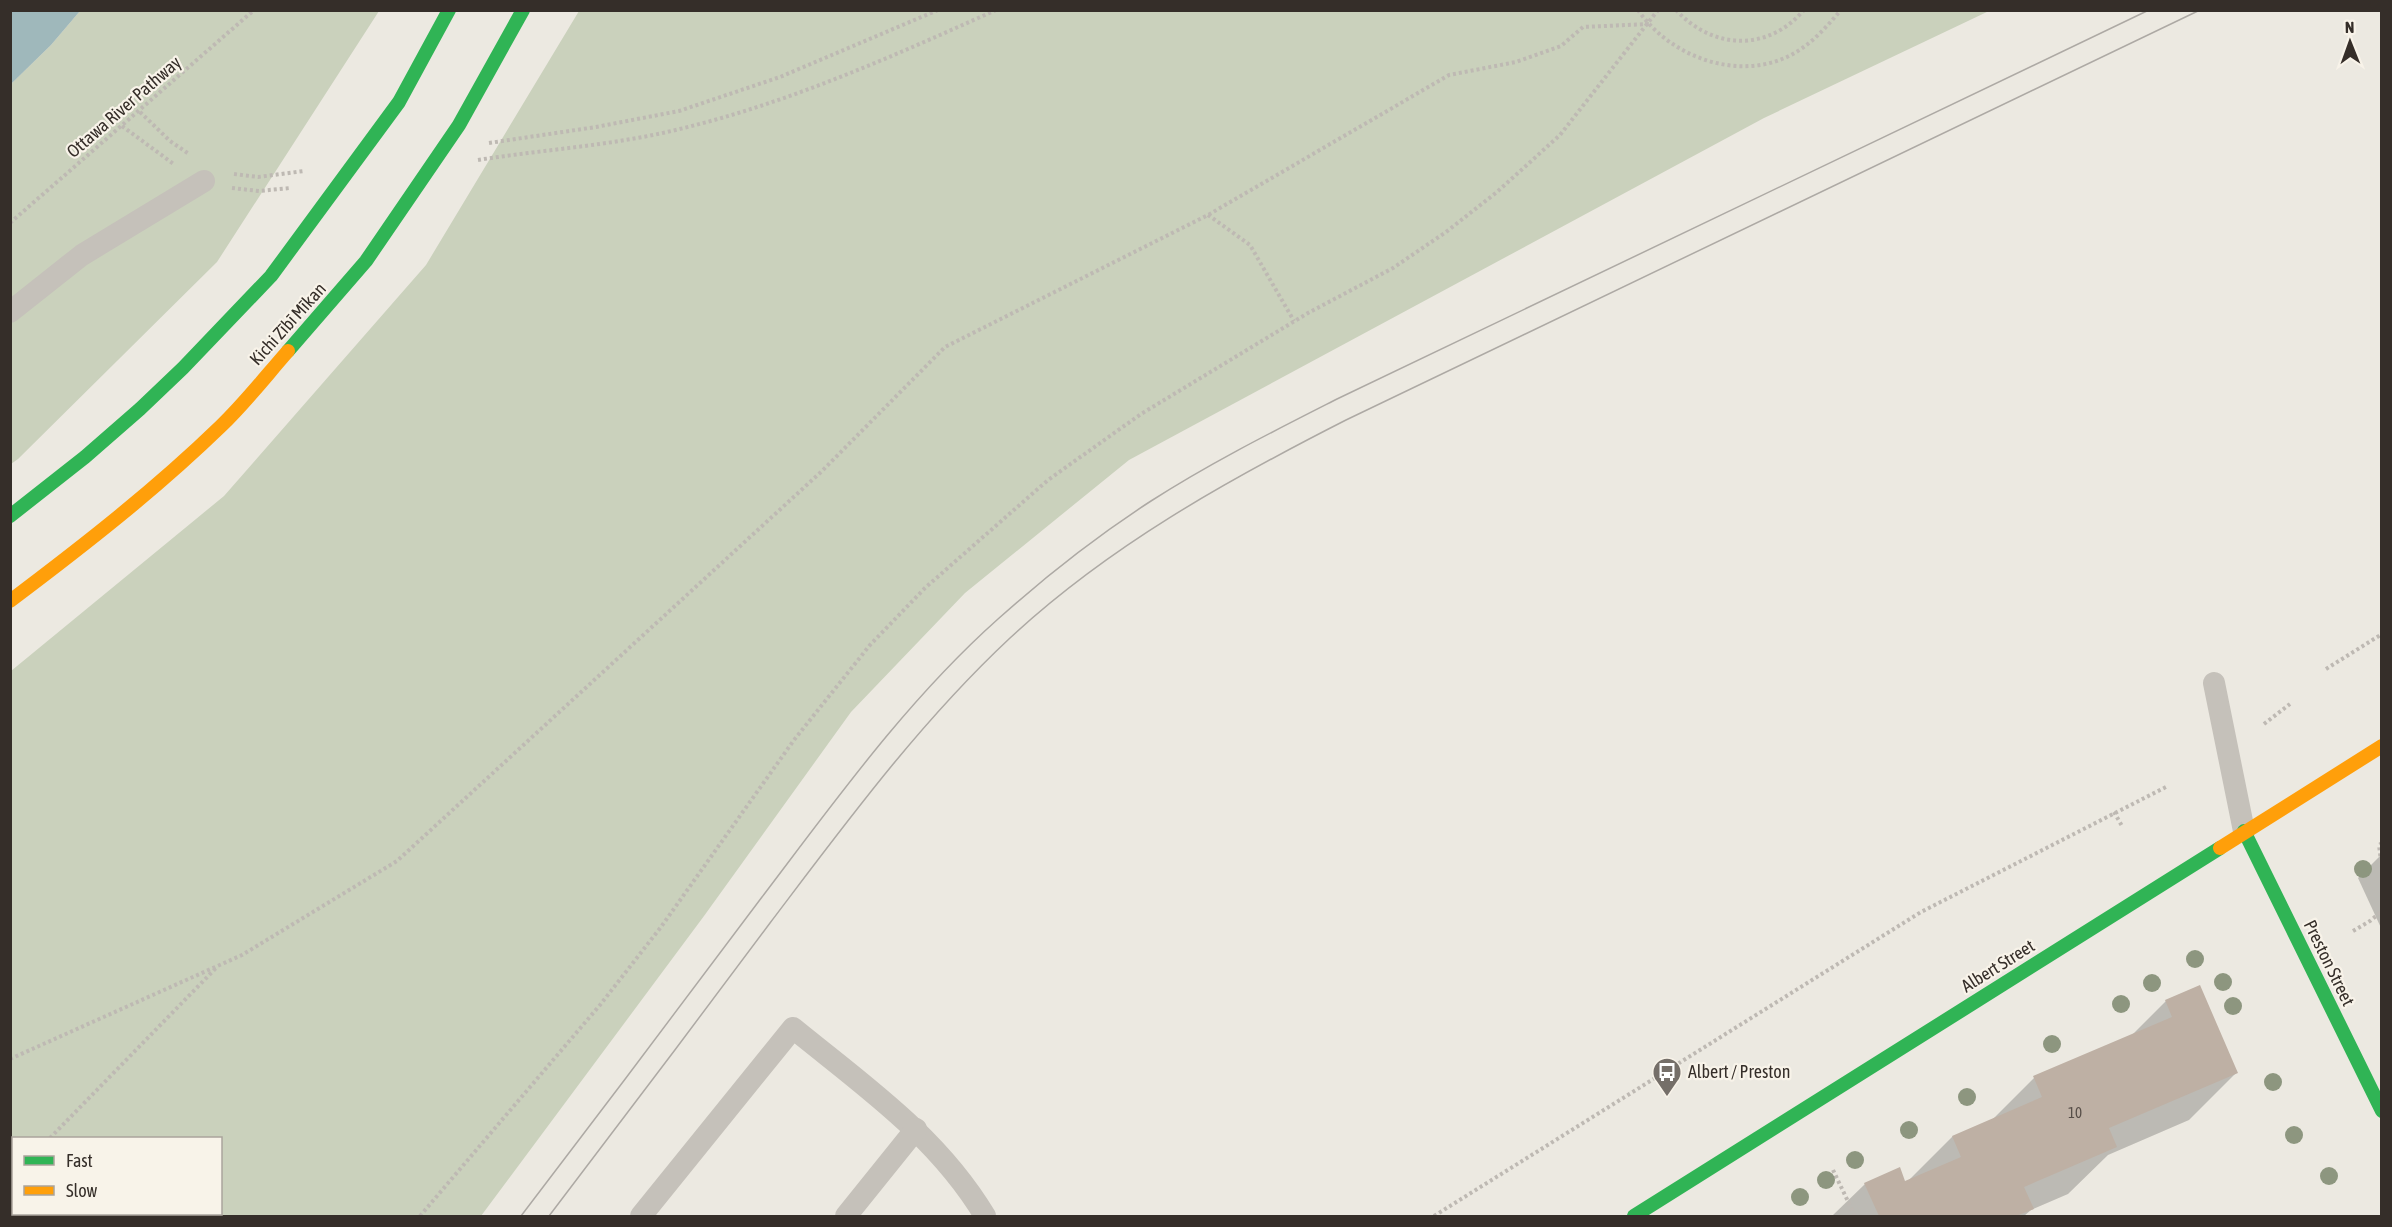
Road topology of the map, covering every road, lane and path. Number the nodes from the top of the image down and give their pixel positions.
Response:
1 (254, 10) edge
2 (449, 10) edge
3 (523, 10) edge
4 (938, 10) edge
5 (996, 10) edge
6 (1638, 10) edge
7 (1658, 10) edge
8 (1676, 10) edge
9 (1804, 10) edge
10 (1840, 10) edge
11 (1649, 24) junction
12 (140, 112) junction
13 (122, 126) junction
14 (478, 144) dead end
15 (197, 160) dead end
16 (475, 160) dead end
17 (310, 170) dead end
18 (231, 173) dead end
19 (204, 181) junction
20 (301, 186) dead end
21 (1208, 215) junction
22 (10, 223) edge
23 (10, 312) edge
24 (1294, 321) junction
25 (10, 516) edge
26 (10, 601) edge
27 (2382, 634) edge
28 (2326, 669) dead end
29 (2214, 683) dead end
30 (2290, 704) dead end
31 (2264, 724) dead end
32 (2382, 746) edge
33 (2166, 787) dead end
34 (2114, 812) junction
35 (2122, 826) dead end
36 (2244, 831) junction
37 (2382, 843) edge
38 (2382, 869) edge
39 (2382, 912) edge
40 (2353, 931) dead end
41 (221, 964) junction
42 (10, 1059) edge
43 (2382, 1111) edge
44 (916, 1129) junction
45 (51, 1137) edge
46 (1833, 1170) dead end
47 (420, 1216) edge
48 (641, 1216) edge
49 (846, 1216) edge
50 (985, 1216) edge
51 (1434, 1216) edge
52 (1634, 1216) edge
53 (1855, 1216) edge

1 - 12 path, Ottawa River Pathway
2 - 25 main road
3 - 26 main road, Kichi Zībī Mīkan
4 - 14 path
5 - 16 path
6 - 11 path
7 - 11 path
8 - 9 path
10 - 11 path
11 - 21 path
11 - 24 path
12 - 13 path, Ottawa River Pathway
12 - 15 path
13 - 19 path
13 - 22 path, Ottawa River Pathway
17 - 18 path
19 - 20 path
19 - 23 lane
21 - 24 path
21 - 41 path
24 - 47 path
27 - 28 path
29 - 36 lane
30 - 31 path
32 - 36 main road, Albert Street
33 - 34 path
34 - 35 path
34 - 51 path
36 - 43 main road, Preston Street
36 - 52 main road, Albert Street
37 - 38 path
39 - 40 path
41 - 42 path
41 - 45 path
44 - 48 lane
44 - 49 lane
44 - 50 lane
46 - 53 path

